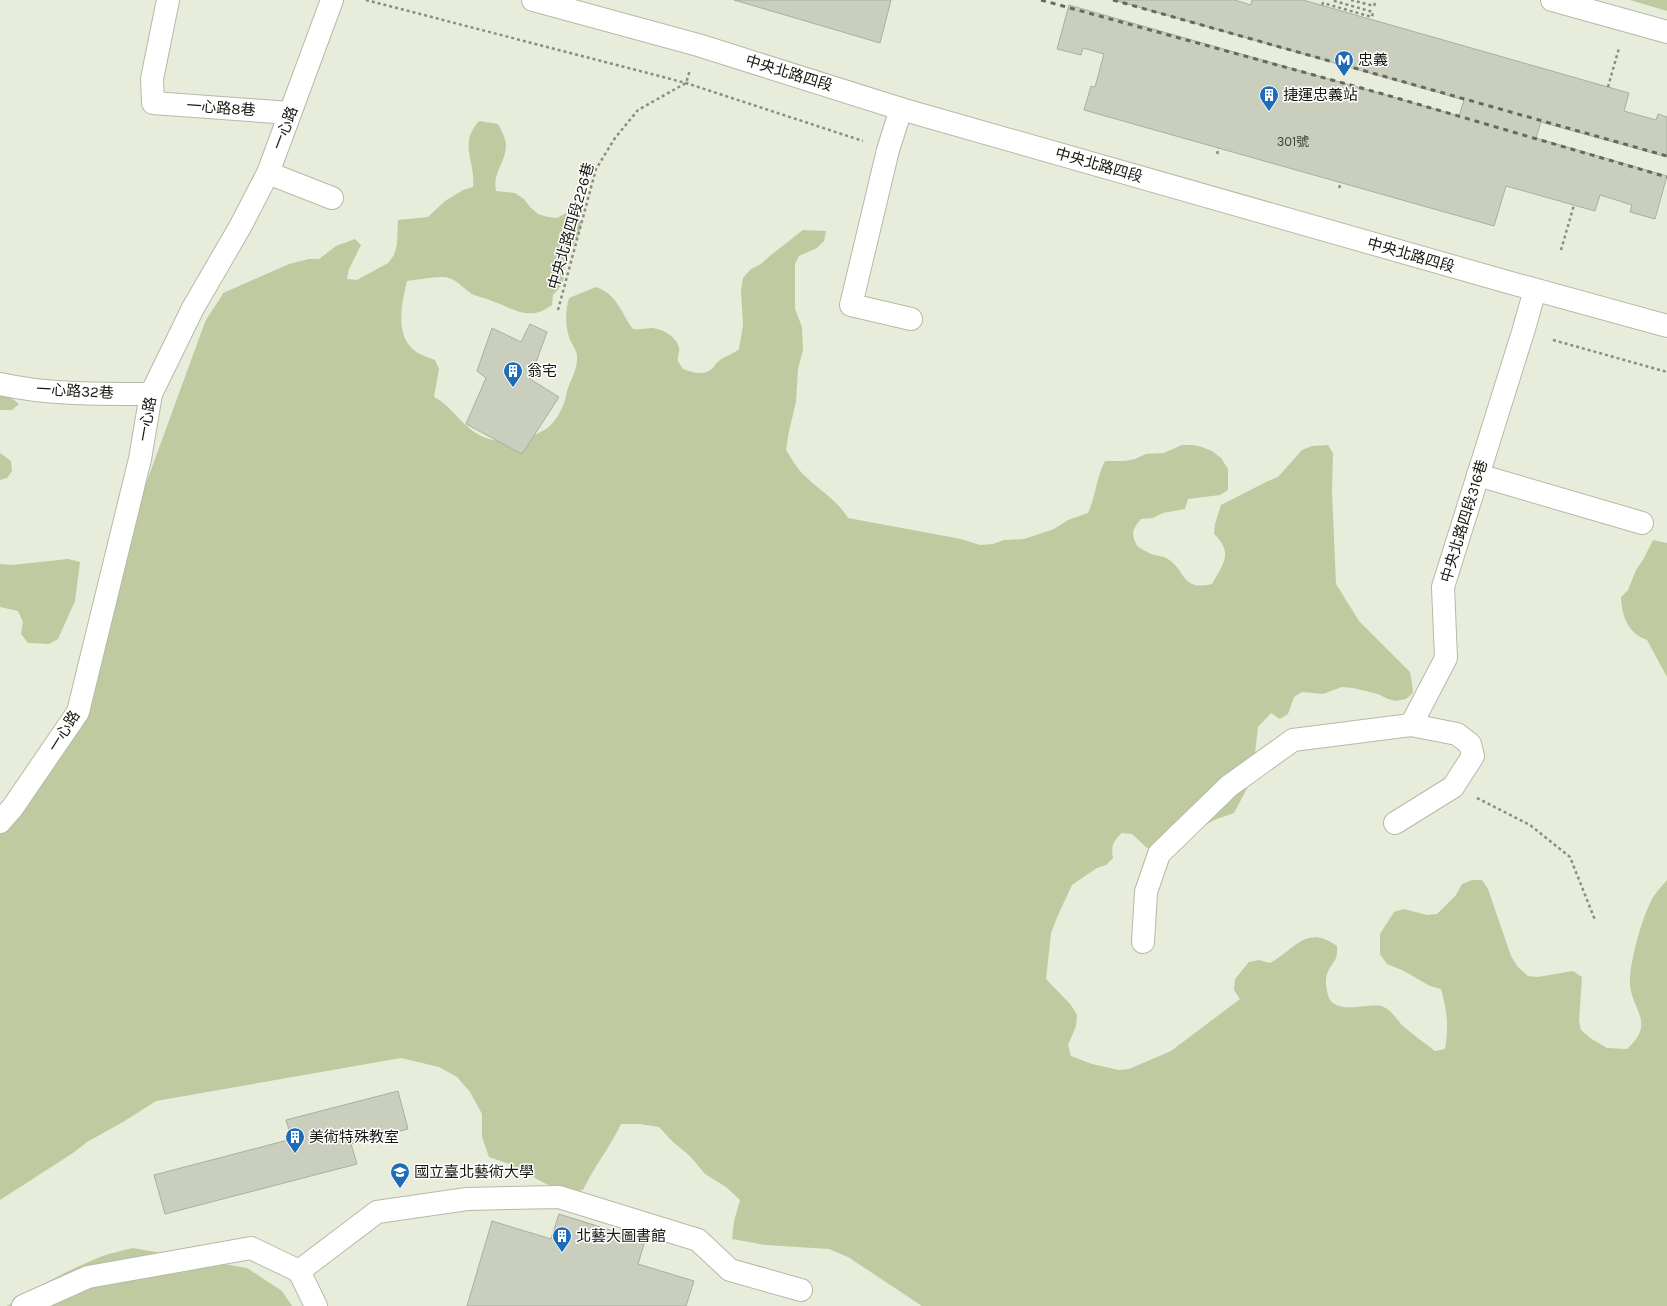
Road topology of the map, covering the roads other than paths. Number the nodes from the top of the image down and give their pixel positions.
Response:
1 (168, 0) edge
2 (332, 0) edge
3 (533, 0) edge
4 (1552, 0) edge
5 (1667, 32) edge
6 (901, 108) junction
7 (290, 114) junction
8 (268, 173) junction
9 (332, 198) dead end
10 (1535, 290) junction
11 (911, 319) dead end
12 (1667, 326) edge
13 (0, 384) edge
14 (151, 394) junction
15 (1478, 475) junction
16 (1642, 523) dead end
17 (1411, 724) junction
18 (0, 822) edge
19 (1396, 823) dead end
20 (1143, 942) dead end
21 (299, 1271) junction
22 (801, 1290) dead end
23 (23, 1306) edge
24 (316, 1306) edge

1 - 7 street, 一心路8巷
2 - 7 street, 一心路
3 - 6 street, 中央北路四段
4 - 5 street
6 - 10 street, 中央北路四段
6 - 11 street
7 - 8 street, 一心路
8 - 9 street
8 - 14 street, 一心路
10 - 12 street, 中央北路四段
10 - 15 street, 中央北路四段316巷
13 - 14 street, 一心路32巷
14 - 18 street, 一心路
15 - 16 street
15 - 17 street, 中央北路四段316巷
17 - 19 street
17 - 20 street
21 - 22 street
21 - 23 street
21 - 24 street

